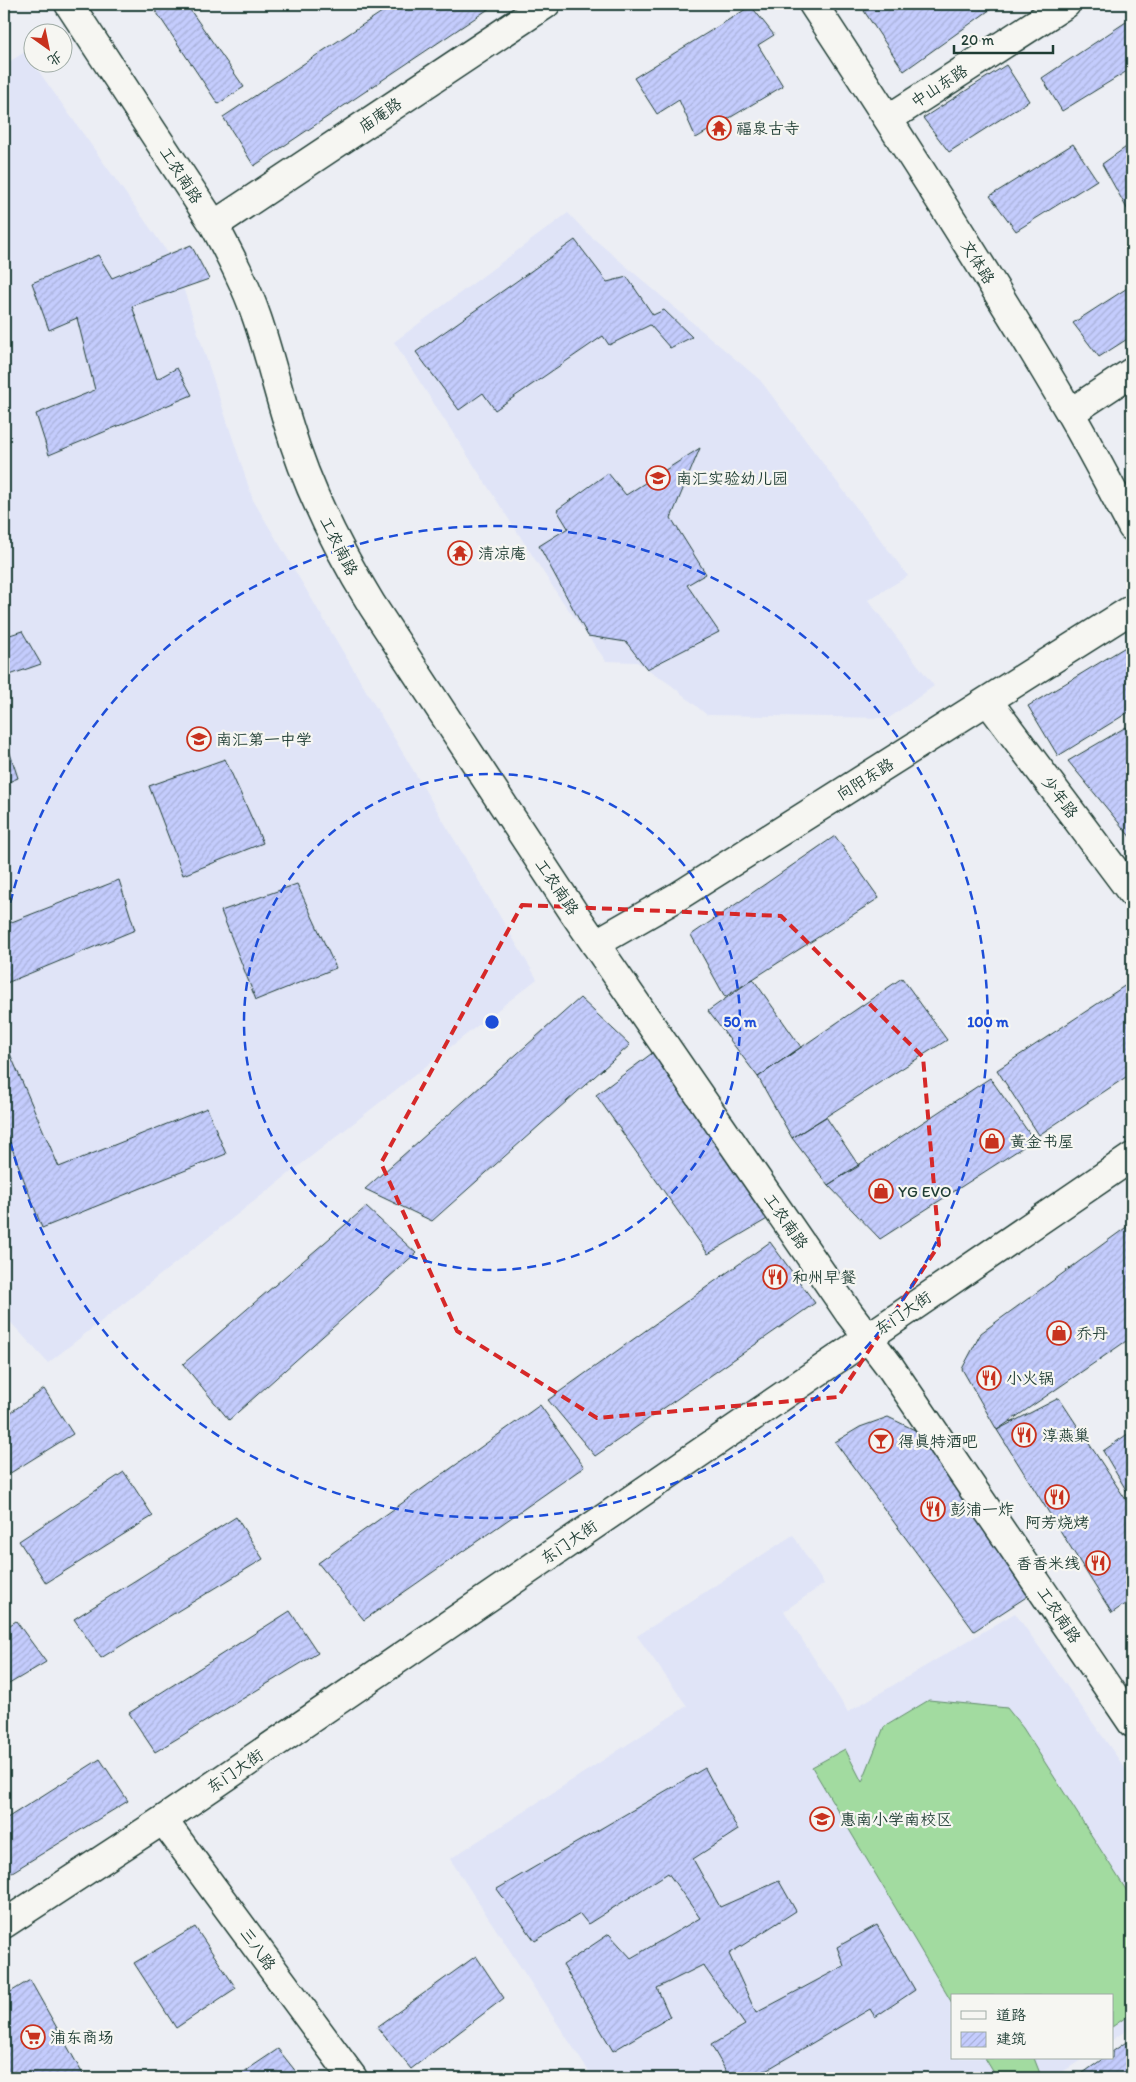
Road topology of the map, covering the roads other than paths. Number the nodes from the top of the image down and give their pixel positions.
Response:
1 (69, 4) edge
2 (546, 4) edge
3 (813, 4) edge
4 (1066, 4) edge
5 (888, 119) junction
6 (214, 225) junction
7 (1132, 372) edge
8 (1070, 413) junction
9 (1132, 527) edge
10 (1132, 609) edge
11 (988, 701) junction
12 (1132, 893) edge
13 (595, 944) junction
14 (1132, 1156) edge
15 (868, 1338) junction
16 (1132, 1723) edge
17 (163, 1820) junction
18 (4, 1924) edge
19 (353, 2078) edge

1 - 6 street, 工农南路
2 - 6 street, 庙庵路
3 - 5 street, 文体路
4 - 5 street, 中山东路
5 - 8 street, 文体路
6 - 13 street, 工农南路
7 - 8 street
8 - 9 street, 文体路
10 - 11 street, 向阳东路
11 - 12 street, 少年路
11 - 13 street, 向阳东路
13 - 15 street, 工农南路
14 - 15 street, 东门大街
15 - 16 street, 工农南路
15 - 17 street, 东门大街
17 - 18 street, 东门大街
17 - 19 street, 三八路

